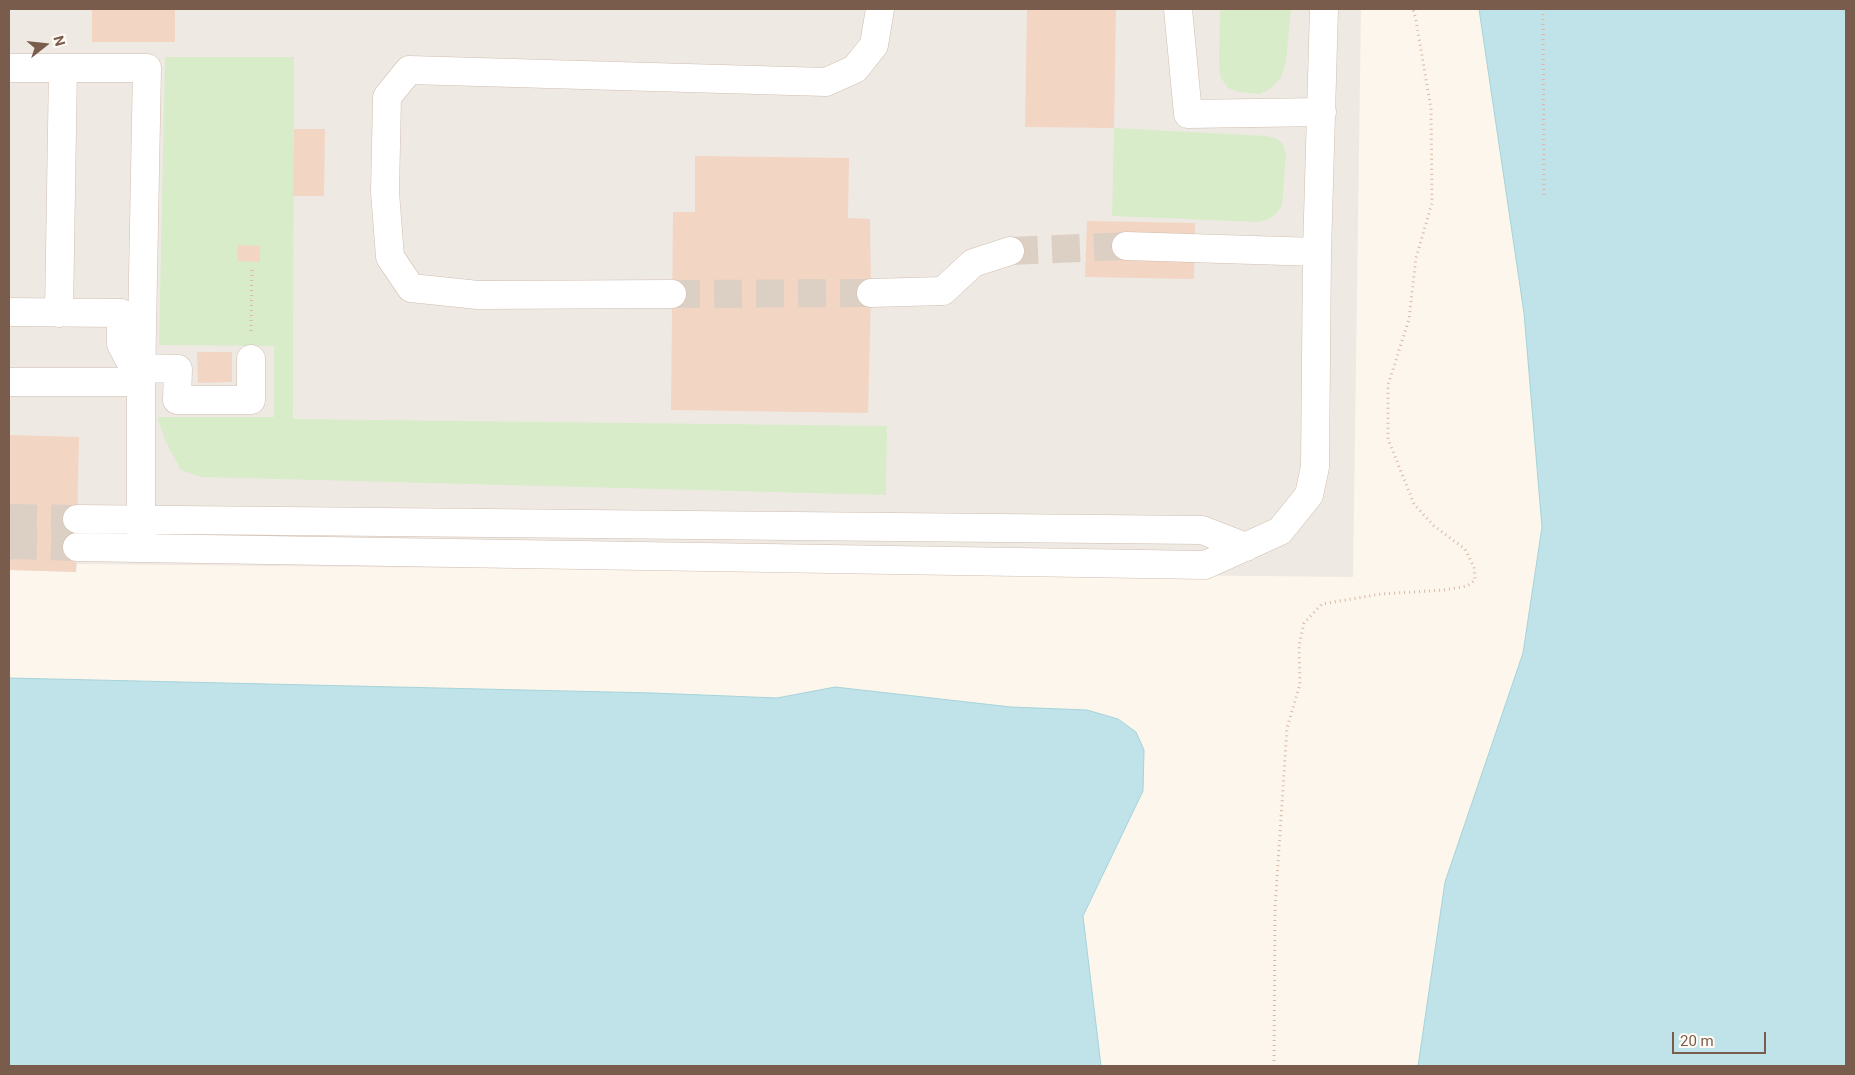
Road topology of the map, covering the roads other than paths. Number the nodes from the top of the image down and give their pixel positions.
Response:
1 (880, 9) edge
2 (1178, 9) edge
3 (1324, 9) edge
4 (9, 68) edge
5 (63, 68) junction
6 (1322, 112) junction
7 (1126, 246) tunnel mouth
8 (1010, 250) tunnel mouth
9 (1318, 252) junction
10 (871, 293) tunnel mouth
11 (672, 294) tunnel mouth
12 (9, 312) edge
13 (60, 313) junction
14 (132, 326) junction
15 (251, 360) road end
16 (142, 375) junction
17 (9, 382) edge
18 (77, 519) tunnel mouth
19 (141, 534) junction
20 (77, 547) tunnel mouth

1 - 11 lane
2 - 6 lane
3 - 6 lane
4 - 5 lane
5 - 13 lane
5 - 14 lane
6 - 9 lane
7 - 9 lane
8 - 10 lane
9 - 19 lane
12 - 13 lane
13 - 14 lane
14 - 16 lane
15 - 16 lane
16 - 17 lane
16 - 19 lane
18 - 19 lane
19 - 20 lane

